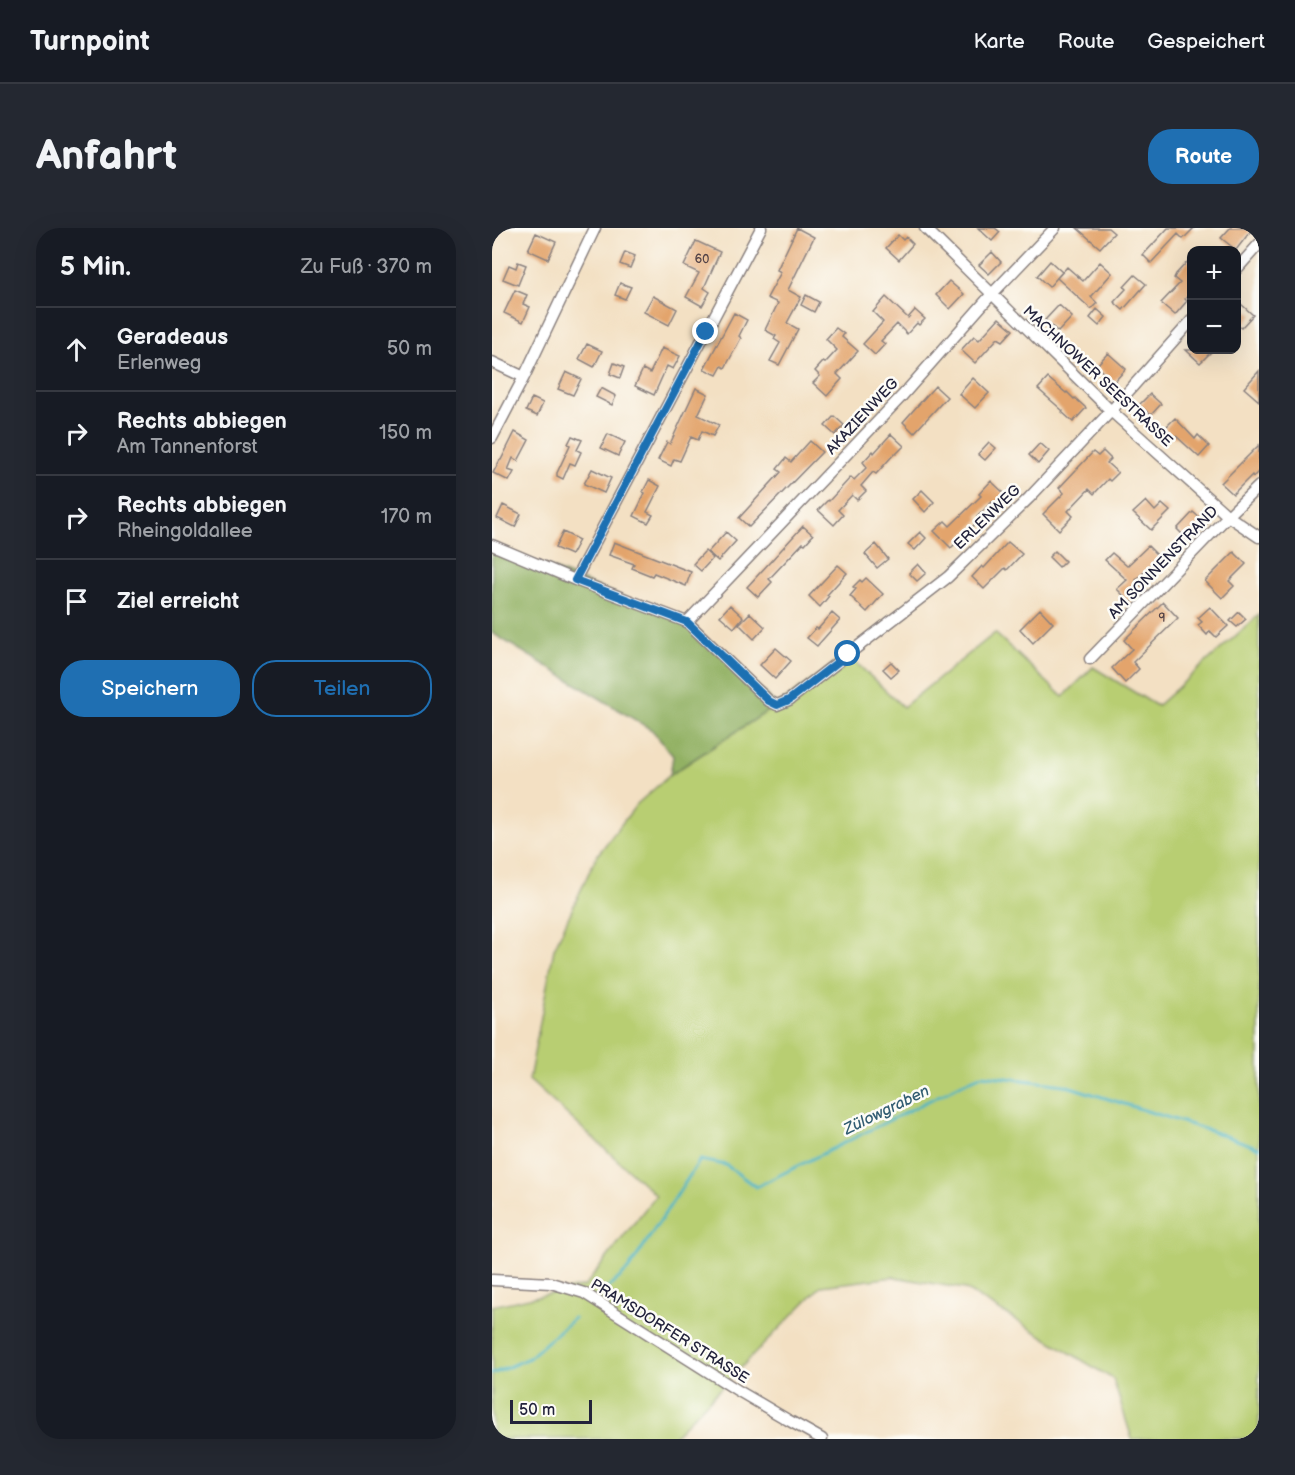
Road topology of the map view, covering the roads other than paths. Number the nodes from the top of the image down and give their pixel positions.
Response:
1 (595, 228) edge
2 (761, 228) edge
3 (925, 228) edge
4 (1055, 228) edge
5 (1259, 244) edge
6 (1241, 264) edge
7 (991, 295) junction
8 (1187, 325) edge
9 (492, 362) edge
10 (524, 377) junction
11 (1111, 411) junction
12 (492, 438) edge
13 (1259, 486) edge
14 (1228, 516) junction
15 (1259, 537) edge
16 (492, 545) edge
17 (575, 580) junction
18 (687, 622) junction
19 (1090, 659) dead end
20 (492, 1280) edge
21 (822, 1439) edge

1 - 10 street
2 - 17 street
3 - 7 street, MACHNOWER SEESTRASSE
4 - 7 street, AKAZIENWEG
5 - 6 street
7 - 11 street, MACHNOWER SEESTRASSE
7 - 18 street, AKAZIENWEG
8 - 11 street, ERLENWEG
9 - 10 street
10 - 12 street
11 - 14 street, MACHNOWER SEESTRASSE
11 - 18 street, ERLENWEG
13 - 14 street, AM SONNENSTRAND
14 - 15 street, MACHNOWER SEESTRASSE
14 - 19 street, AM SONNENSTRAND
16 - 17 street
17 - 18 street
20 - 21 street, PRAMSDORFER STRASSE

